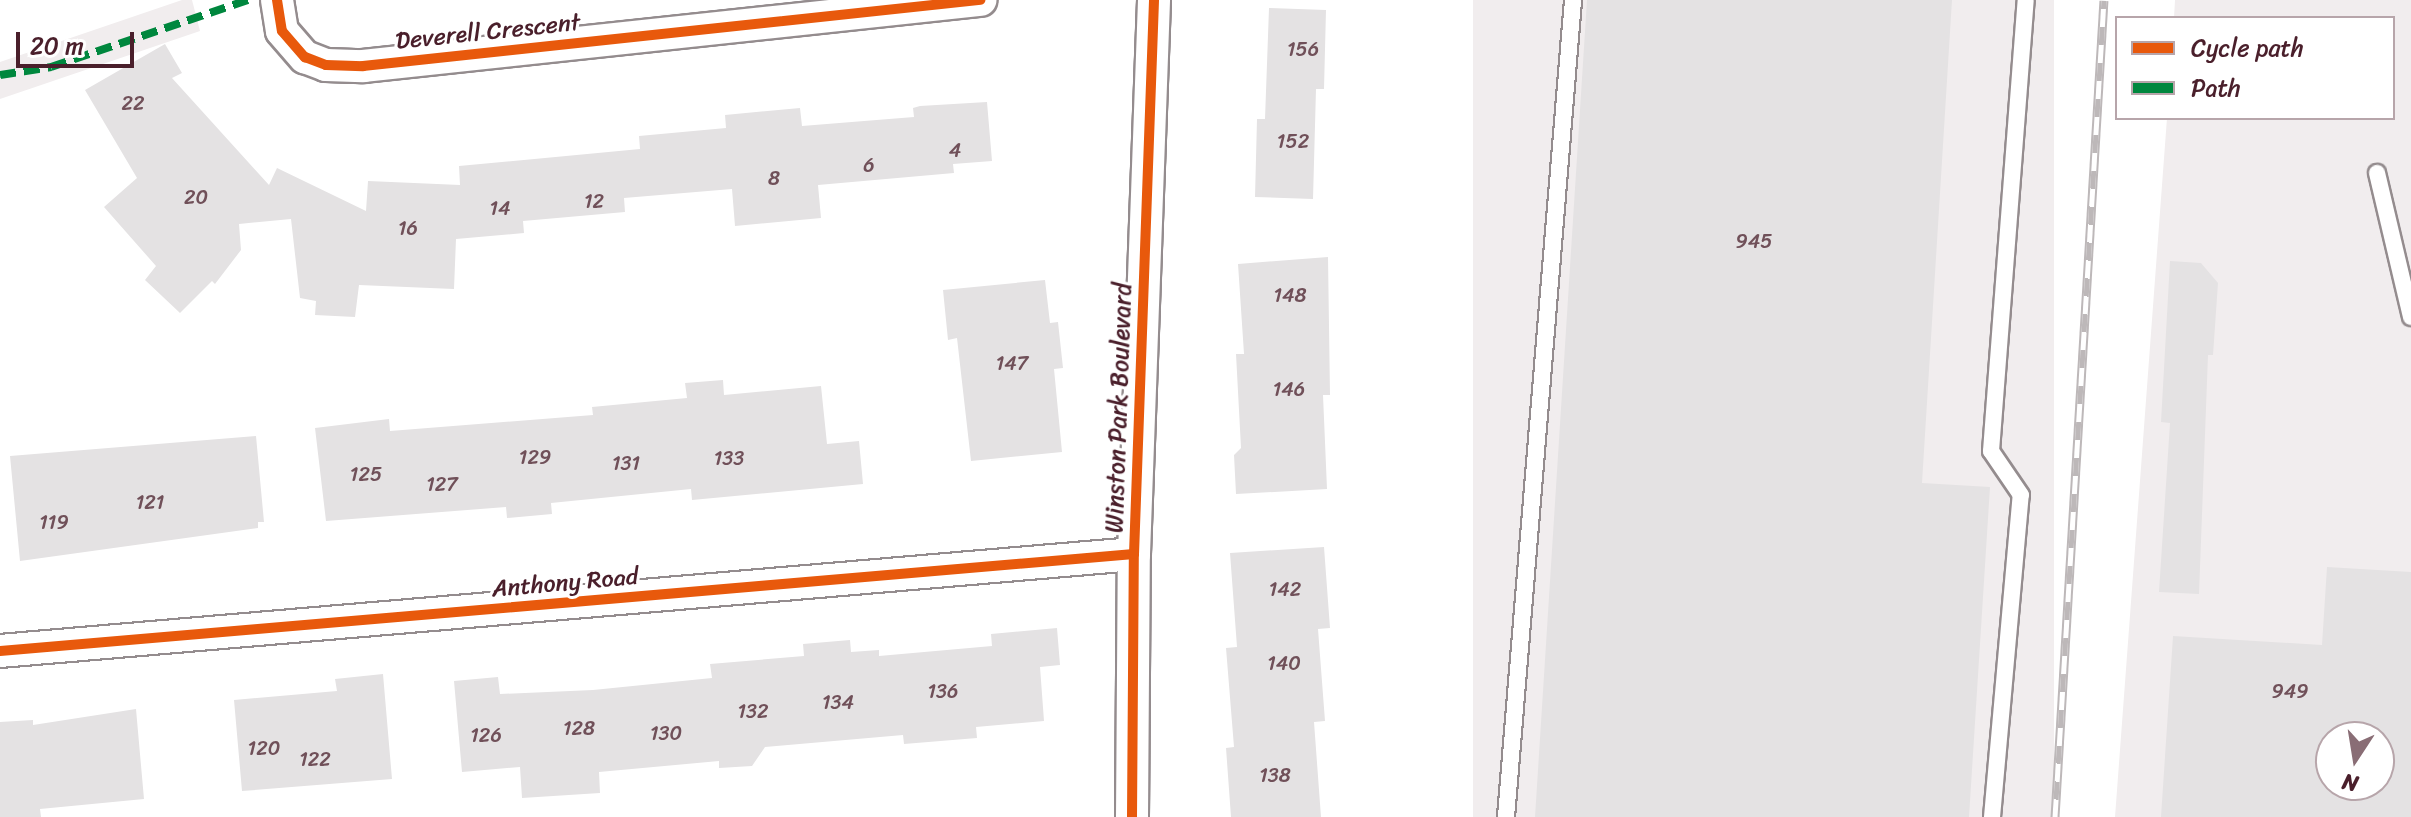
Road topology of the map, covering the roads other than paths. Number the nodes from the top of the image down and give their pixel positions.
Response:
1 (277, 0) edge
2 (980, 0) edge
3 (1154, 0) edge
4 (1573, 0) edge
5 (2026, 0) edge
6 (2377, 173) dead end
7 (2411, 317) edge
8 (1134, 554) junction
9 (0, 651) edge
10 (1132, 817) edge
11 (1506, 817) edge
12 (1992, 817) edge

1 - 2 street, Deverell Crescent
3 - 8 street, Winston Park Boulevard
4 - 11 lane
5 - 12 lane
6 - 7 lane
8 - 9 street, Anthony Road
8 - 10 street, Winston Park Boulevard

